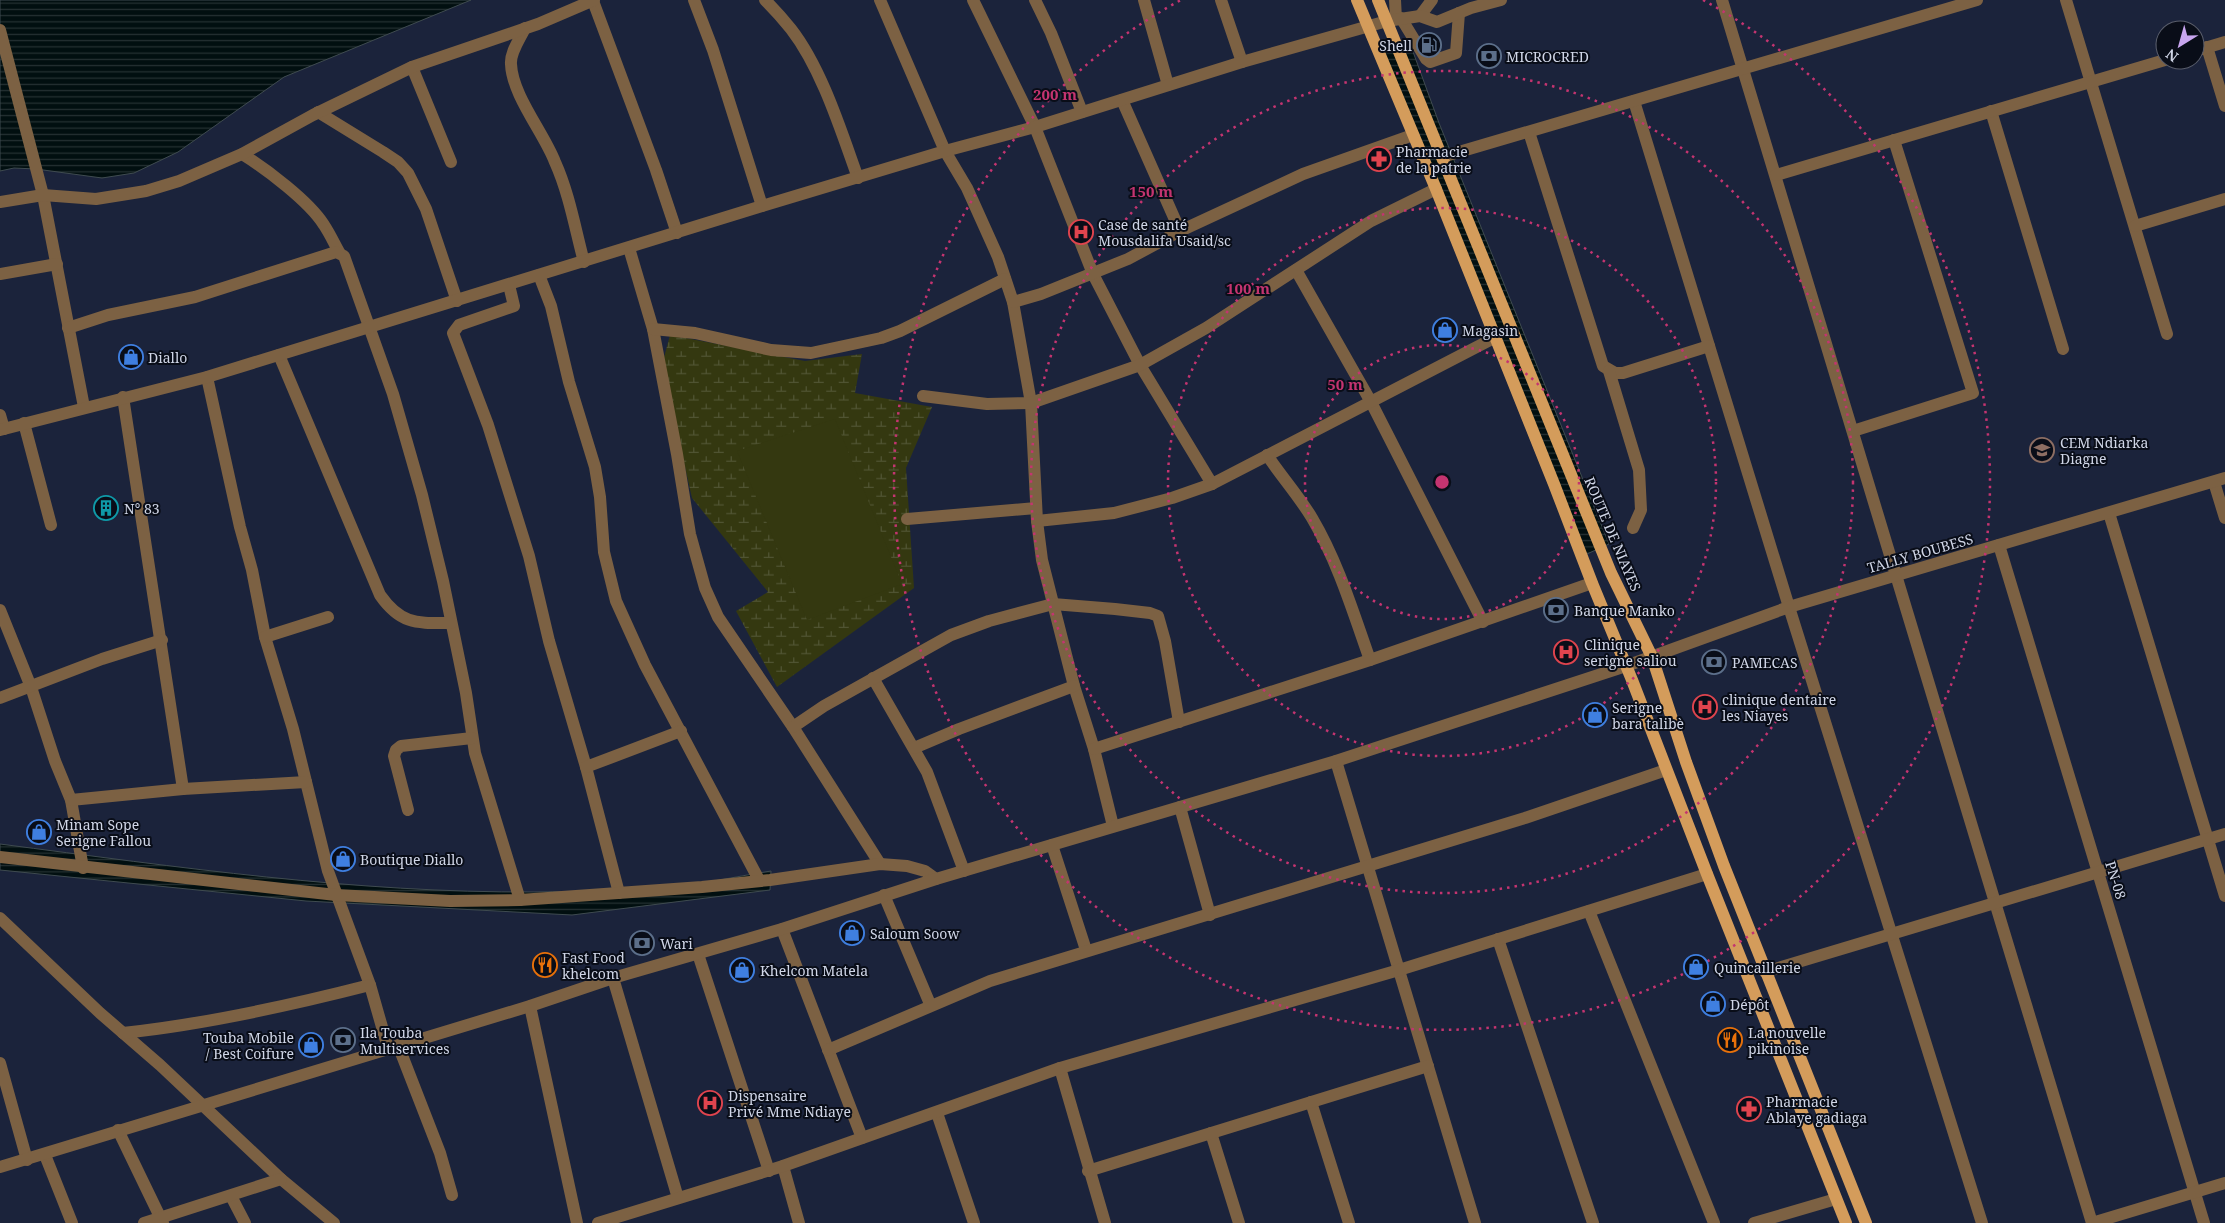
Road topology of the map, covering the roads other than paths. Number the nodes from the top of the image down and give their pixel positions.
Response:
1 (593, 0) edge
2 (694, 0) edge
3 (765, 0) edge
4 (880, 0) edge
5 (973, 0) edge
6 (1035, 0) edge
7 (1144, 0) edge
8 (1221, 0) edge
9 (1357, 0) edge
10 (1378, 0) edge
11 (1395, 0) edge
12 (1432, 0) edge
13 (1501, 0) edge
14 (1722, 0) edge
15 (1977, 0) edge
16 (2066, 0) edge
17 (1459, 13) junction
18 (1420, 16) junction
19 (1394, 20) junction
20 (1367, 26) junction
21 (524, 28) junction
22 (0, 30) edge
23 (2225, 42) edge
24 (2205, 48) edge
25 (2205, 58) edge
26 (1242, 62) junction
27 (2155, 63) edge
28 (412, 67) junction
29 (1744, 69) junction
30 (2090, 82) junction
31 (1168, 85) junction
32 (1122, 100) junction
33 (1634, 101) junction
34 (2225, 106) edge
35 (1991, 111) junction
36 (318, 112) junction
37 (1082, 112) junction
38 (1035, 128) junction
39 (1529, 132) junction
40 (1413, 135) junction
41 (1894, 140) junction
42 (945, 152) junction
43 (242, 154) junction
44 (1442, 158) junction
45 (451, 162) dead end
46 (1776, 175) junction
47 (858, 178) junction
48 (1436, 189) junction
49 (43, 195) junction
50 (2225, 199) edge
51 (0, 202) edge
52 (762, 206) junction
53 (2134, 226) junction
54 (1180, 231) junction
55 (677, 233) junction
56 (629, 248) junction
57 (339, 252) junction
58 (584, 262) junction
59 (57, 264) junction
60 (1296, 270) junction
61 (0, 274) edge
62 (1093, 274) junction
63 (539, 276) junction
64 (1005, 279) junction
65 (509, 284) junction
66 (456, 300) junction
67 (1013, 302) junction
68 (369, 327) junction
69 (68, 328) junction
70 (652, 329) junction
71 (2167, 334) dead end
72 (1496, 338) junction
73 (1709, 346) junction
74 (2063, 349) dead end
75 (280, 355) junction
76 (1140, 365) junction
77 (1609, 371) junction
78 (207, 377) junction
79 (923, 396) dead end
80 (123, 397) junction
81 (1371, 402) junction
82 (1031, 403) junction
83 (84, 407) junction
84 (0, 415) edge
85 (24, 423) junction
86 (2, 429) edge
87 (1853, 431) junction
88 (1268, 455) junction
89 (2220, 480) edge
90 (1212, 484) junction
91 (1036, 508) junction
92 (2110, 513) junction
93 (2225, 518) edge
94 (906, 519) dead end
95 (1037, 521) junction
96 (51, 525) dead end
97 (1633, 528) dead end
98 (1999, 545) junction
99 (1897, 575) junction
100 (1592, 583) junction
101 (1053, 604) junction
102 (1789, 607) junction
103 (0, 610) edge
104 (328, 617) dead end
105 (1483, 622) junction
106 (451, 623) junction
107 (265, 637) junction
108 (162, 640) junction
109 (1652, 657) junction
110 (1370, 660) junction
111 (1626, 666) junction
112 (873, 678) junction
113 (31, 686) junction
114 (1074, 686) junction
115 (0, 698) edge
116 (1179, 722) junction
117 (793, 727) junction
118 (682, 731) junction
119 (472, 738) junction
120 (914, 748) junction
121 (1094, 749) junction
122 (1336, 761) junction
123 (586, 766) junction
124 (1666, 770) junction
125 (306, 782) junction
126 (183, 789) junction
127 (71, 800) junction
128 (1180, 806) junction
129 (408, 810) dead end
130 (1112, 826) junction
131 (2225, 834) edge
132 (2208, 839) junction
133 (1052, 845) junction
134 (0, 857) edge
135 (880, 864) junction
136 (1368, 866) junction
137 (83, 868) junction
138 (964, 871) junction
139 (2098, 872) junction
140 (1706, 874) junction
141 (936, 879) junction
142 (759, 880) junction
143 (619, 894) junction
144 (336, 895) junction
145 (884, 896) junction
146 (2225, 896) edge
147 (520, 900) junction
148 (1996, 903) junction
149 (1589, 911) junction
150 (1210, 915) junction
151 (0, 918) edge
152 (782, 929) junction
153 (1891, 935) junction
154 (1498, 939) junction
155 (1086, 950) junction
156 (698, 954) junction
157 (1399, 970) junction
158 (1765, 972) junction
159 (613, 978) junction
160 (370, 985) junction
161 (930, 1004) junction
162 (530, 1006) junction
163 (123, 1033) junction
164 (393, 1047) junction
165 (828, 1050) junction
166 (0, 1063) edge
167 (1428, 1066) junction
168 (1060, 1068) junction
169 (1311, 1102) junction
170 (202, 1107) junction
171 (937, 1112) junction
172 (118, 1130) junction
173 (1211, 1133) junction
174 (862, 1138) junction
175 (45, 1154) junction
176 (27, 1160) junction
177 (783, 1166) junction
178 (0, 1168) edge
179 (769, 1171) junction
180 (1088, 1171) junction
181 (281, 1179) junction
182 (2225, 1183) edge
183 (2194, 1192) junction
184 (452, 1195) dead end
185 (231, 1196) junction
186 (678, 1198) junction
187 (1836, 1199) junction
188 (626, 1219) edge
189 (162, 1221) edge
190 (72, 1223) edge
191 (144, 1223) edge
192 (245, 1223) edge
193 (334, 1223) edge
194 (577, 1223) edge
195 (598, 1223) edge
196 (799, 1223) edge
197 (974, 1223) edge
198 (1104, 1223) edge
199 (1239, 1223) edge
200 (1349, 1223) edge
201 (1475, 1223) edge
202 (1593, 1223) edge
203 (1714, 1223) edge
204 (1754, 1223) edge
205 (1846, 1223) edge
206 (1866, 1223) edge
207 (1982, 1223) edge
208 (2092, 1223) edge
209 (2204, 1223) edge

1 - 21 street
1 - 55 street
2 - 52 street
3 - 47 street
4 - 42 street
5 - 38 street
6 - 37 street
7 - 31 street
8 - 26 street
9 - 20 main road
10 - 19 main road, ROUTE DE NIAYES
11 - 19 street
12 - 18 street
13 - 17 street
14 - 29 street
15 - 29 street
16 - 30 street
17 - 18 street
17 - 19 street
18 - 19 street
19 - 20 street
19 - 44 main road, ROUTE DE NIAYES
20 - 26 street
20 - 40 main road
21 - 28 street
21 - 58 street
22 - 49 street
23 - 24 street
25 - 34 street
26 - 31 street
27 - 30 street
28 - 36 street
28 - 45 street
29 - 33 street
29 - 46 street
30 - 35 street
30 - 53 street
31 - 32 street
32 - 37 street
32 - 54 street
33 - 39 street
33 - 73 street
35 - 41 street
35 - 74 street
36 - 43 street
36 - 66 street
37 - 38 street
38 - 42 street
38 - 62 street
39 - 44 street
39 - 77 street
40 - 48 main road
40 - 54 street
41 - 46 street
41 - 87 street
42 - 47 street
42 - 64 street
43 - 49 street
43 - 57 street
44 - 109 main road, ROUTE DE NIAYES
46 - 87 street
47 - 52 street
48 - 60 street
48 - 72 main road
49 - 51 street
49 - 59 street
50 - 53 street
52 - 55 street
53 - 71 street
54 - 62 street
55 - 56 street
56 - 58 street
56 - 70 street
57 - 68 street
57 - 69 street
58 - 63 street
59 - 61 street
59 - 69 street
60 - 76 street
60 - 81 street
62 - 67 street
62 - 76 street
63 - 65 street
63 - 118 street
64 - 67 street
64 - 70 street
65 - 66 street
65 - 123 street
66 - 68 street
67 - 82 street
68 - 75 street
68 - 106 street
69 - 83 street
70 - 117 street
72 - 81 street
72 - 100 main road
73 - 77 street
73 - 102 street
75 - 78 street
75 - 106 street
76 - 82 street
76 - 90 street
77 - 97 street
78 - 80 street
78 - 107 street
79 - 82 street
80 - 83 street
80 - 108 street
81 - 88 street
81 - 105 street
82 - 91 street
83 - 85 street
84 - 86 street
85 - 86 street
85 - 96 street
87 - 99 street
88 - 90 street
88 - 110 street
89 - 92 street, TALLY BOUBESS
89 - 93 street
90 - 95 street
91 - 94 street
91 - 95 street
92 - 98 street, TALLY BOUBESS
92 - 132 street
95 - 101 street
98 - 99 street, TALLY BOUBESS
98 - 139 street, PN-08
99 - 102 street, TALLY BOUBESS
99 - 148 street
100 - 105 street
100 - 111 main road
101 - 112 street
101 - 114 street
101 - 116 street
102 - 109 street, TALLY BOUBESS
102 - 153 street
103 - 113 street
104 - 107 street
105 - 110 street
106 - 119 street
107 - 125 street
108 - 113 street
108 - 126 street
109 - 111 street, TALLY BOUBESS
109 - 158 main road, ROUTE DE NIAYES
110 - 116 street
111 - 122 street, TALLY BOUBESS
111 - 124 main road
112 - 117 street
112 - 120 street
113 - 115 street
113 - 127 street
114 - 120 street
114 - 121 street
116 - 121 street
117 - 135 street
118 - 123 street
118 - 142 street
119 - 129 street
119 - 147 street
120 - 138 street
121 - 130 street
122 - 128 street, TALLY BOUBESS
122 - 136 street
123 - 143 street
124 - 136 street
124 - 140 main road
125 - 126 street
125 - 144 street
126 - 127 street
127 - 137 street
128 - 130 street, TALLY BOUBESS
128 - 150 street
130 - 133 street, TALLY BOUBESS
131 - 132 street
132 - 139 street
132 - 146 street
133 - 138 street, TALLY BOUBESS
133 - 155 street
134 - 137 street
135 - 141 street
135 - 142 street
136 - 150 street
136 - 157 street
137 - 144 street
138 - 141 street, TALLY BOUBESS
139 - 148 street
139 - 183 street, PN-08
140 - 149 street
140 - 187 main road
141 - 145 street, TALLY BOUBESS
142 - 143 street
143 - 147 street
144 - 147 street
144 - 160 street
145 - 152 street, TALLY BOUBESS
145 - 161 street
148 - 153 street
148 - 208 street
149 - 154 street
149 - 203 street
150 - 155 street
151 - 163 street
152 - 156 street, TALLY BOUBESS
152 - 165 street
153 - 158 street
153 - 207 street
154 - 157 street
154 - 202 street
155 - 161 street
156 - 159 street, TALLY BOUBESS
156 - 179 street
157 - 167 street
157 - 168 street
158 - 206 main road, ROUTE DE NIAYES
159 - 162 street, TALLY BOUBESS
159 - 186 street
160 - 163 street
160 - 164 street
161 - 165 street
162 - 164 street, TALLY BOUBESS
162 - 194 street
163 - 170 street
164 - 170 street, TALLY BOUBESS
164 - 184 street
165 - 174 street
166 - 176 street
167 - 169 street
167 - 201 street
168 - 171 street
168 - 180 street
169 - 173 street
169 - 200 street
170 - 172 street, TALLY BOUBESS
170 - 181 street
171 - 174 street
171 - 197 street
172 - 175 street, TALLY BOUBESS
172 - 189 street
173 - 180 street
173 - 199 street
174 - 177 street
175 - 176 street, TALLY BOUBESS
175 - 190 street
176 - 178 street, TALLY BOUBESS
177 - 179 street
177 - 196 street
179 - 186 street
180 - 198 street
181 - 185 street
181 - 193 street
182 - 183 street
183 - 208 street
183 - 209 street, PN-08
185 - 189 street
185 - 192 street
186 - 188 street
187 - 204 street
187 - 205 main road
188 - 195 street
189 - 191 street

